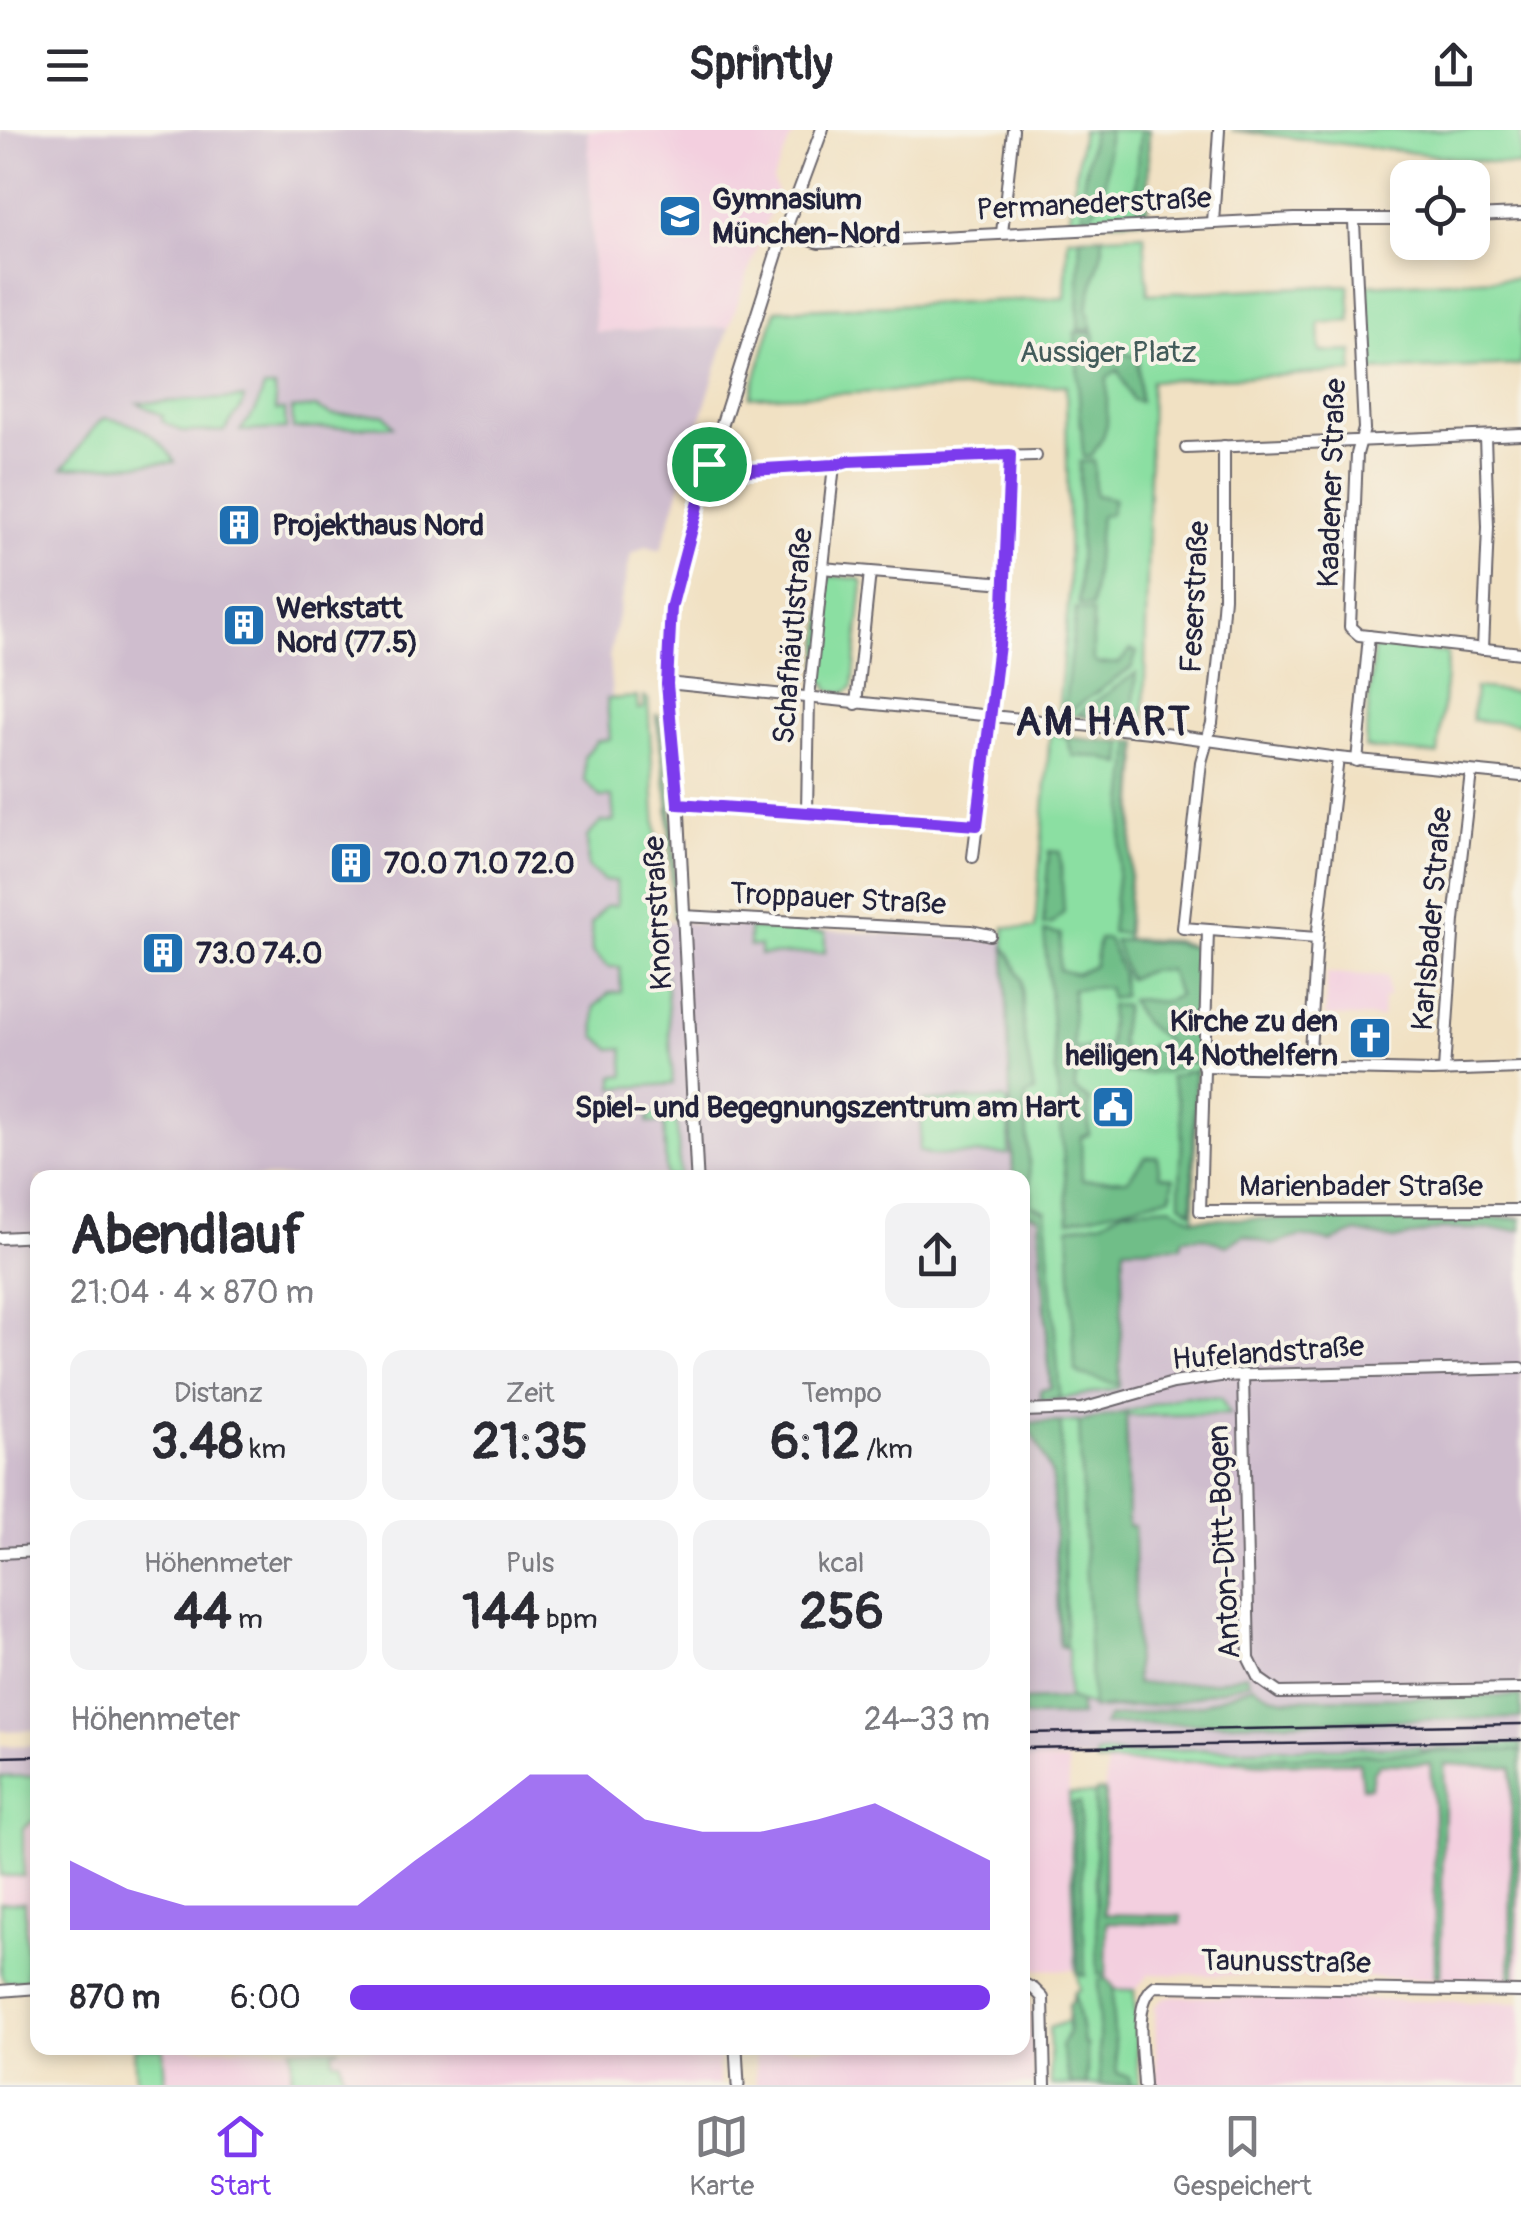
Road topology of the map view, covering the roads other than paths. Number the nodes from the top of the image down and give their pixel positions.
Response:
1 (822, 130) edge
2 (1013, 130) edge
3 (1218, 130) edge
4 (1521, 214) edge
5 (1490, 215) edge
6 (1390, 221) edge
7 (1354, 222) junction
8 (1213, 223) junction
9 (784, 233) junction
10 (1002, 234) junction
11 (1521, 434) edge
12 (1485, 436) junction
13 (1360, 440) junction
14 (1224, 446) junction
15 (1186, 448) dead end
16 (1010, 455) junction
17 (1036, 456) dead end
18 (709, 464) junction
19 (834, 465) junction
20 (822, 568) junction
21 (870, 572) junction
22 (1006, 583) junction
23 (1369, 636) junction
24 (1483, 649) junction
25 (1521, 653) edge
26 (667, 684) junction
27 (809, 697) junction
28 (856, 704) junction
29 (991, 718) junction
30 (1205, 741) junction
31 (1338, 758) junction
32 (1357, 760) junction
33 (1471, 772) junction
34 (1521, 776) edge
35 (678, 804) junction
36 (807, 812) junction
37 (977, 825) junction
38 (973, 857) dead end
39 (682, 916) junction
40 (1208, 930) junction
41 (990, 935) dead end
42 (1316, 938) junction
43 (1203, 1066) junction
44 (1309, 1068) junction
45 (1521, 1068) edge
46 (1444, 1070) junction
47 (697, 1170) edge
48 (1521, 1210) edge
49 (30, 1236) edge
50 (0, 1238) edge
51 (1521, 1368) edge
52 (1243, 1375) junction
53 (1030, 1412) edge
54 (30, 1551) edge
55 (0, 1553) edge
56 (1521, 1689) edge
57 (1030, 1987) edge
58 (30, 1989) edge
59 (0, 1992) edge
60 (1521, 1992) edge
61 (736, 2055) edge
62 (738, 2085) edge
63 (1045, 2085) edge
64 (1144, 2085) edge

1 - 9 street, Knorrstraße
2 - 10 street
3 - 8 street
4 - 5 street
6 - 7 street, Permanederstraße
7 - 8 street, Permanederstraße
7 - 13 street, Kaadener Straße
8 - 10 street, Permanederstraße
9 - 10 street, Permanederstraße
9 - 18 street, Knorrstraße
11 - 12 street
12 - 13 street
12 - 24 street
13 - 14 street
13 - 23 street, Kaadener Straße
14 - 15 street
14 - 30 street, Feserstraße
16 - 17 street
16 - 19 street
16 - 22 street
18 - 19 street
18 - 26 street, Knorrstraße
19 - 20 street, Schafhäutlstraße
20 - 21 street
20 - 27 street, Schafhäutlstraße
21 - 22 street
21 - 28 street
22 - 29 street
23 - 24 street
23 - 32 street
24 - 25 street
26 - 27 street
26 - 35 street, Knorrstraße
27 - 28 street
27 - 36 street, Schafhäutlstraße
28 - 29 street
29 - 30 street
29 - 37 street
30 - 31 street
30 - 40 street, Feserstraße
31 - 32 street
31 - 42 street
32 - 33 street
33 - 34 street
33 - 46 street, Karlsbader Straße
35 - 36 street
35 - 39 street, Knorrstraße
36 - 37 street
37 - 38 street
39 - 41 street, Troppauer Straße
39 - 47 street, Knorrstraße
40 - 42 street
40 - 43 street
42 - 44 street
43 - 44 street
43 - 48 street, Marienbader Straße
44 - 46 street
45 - 46 street
49 - 50 street
51 - 52 street, Hufelandstraße
52 - 53 street, Hufelandstraße
52 - 56 street, Anton-Ditt-Bogen
54 - 55 street
57 - 63 street
58 - 59 street
60 - 64 street, Taunusstraße
61 - 62 street

